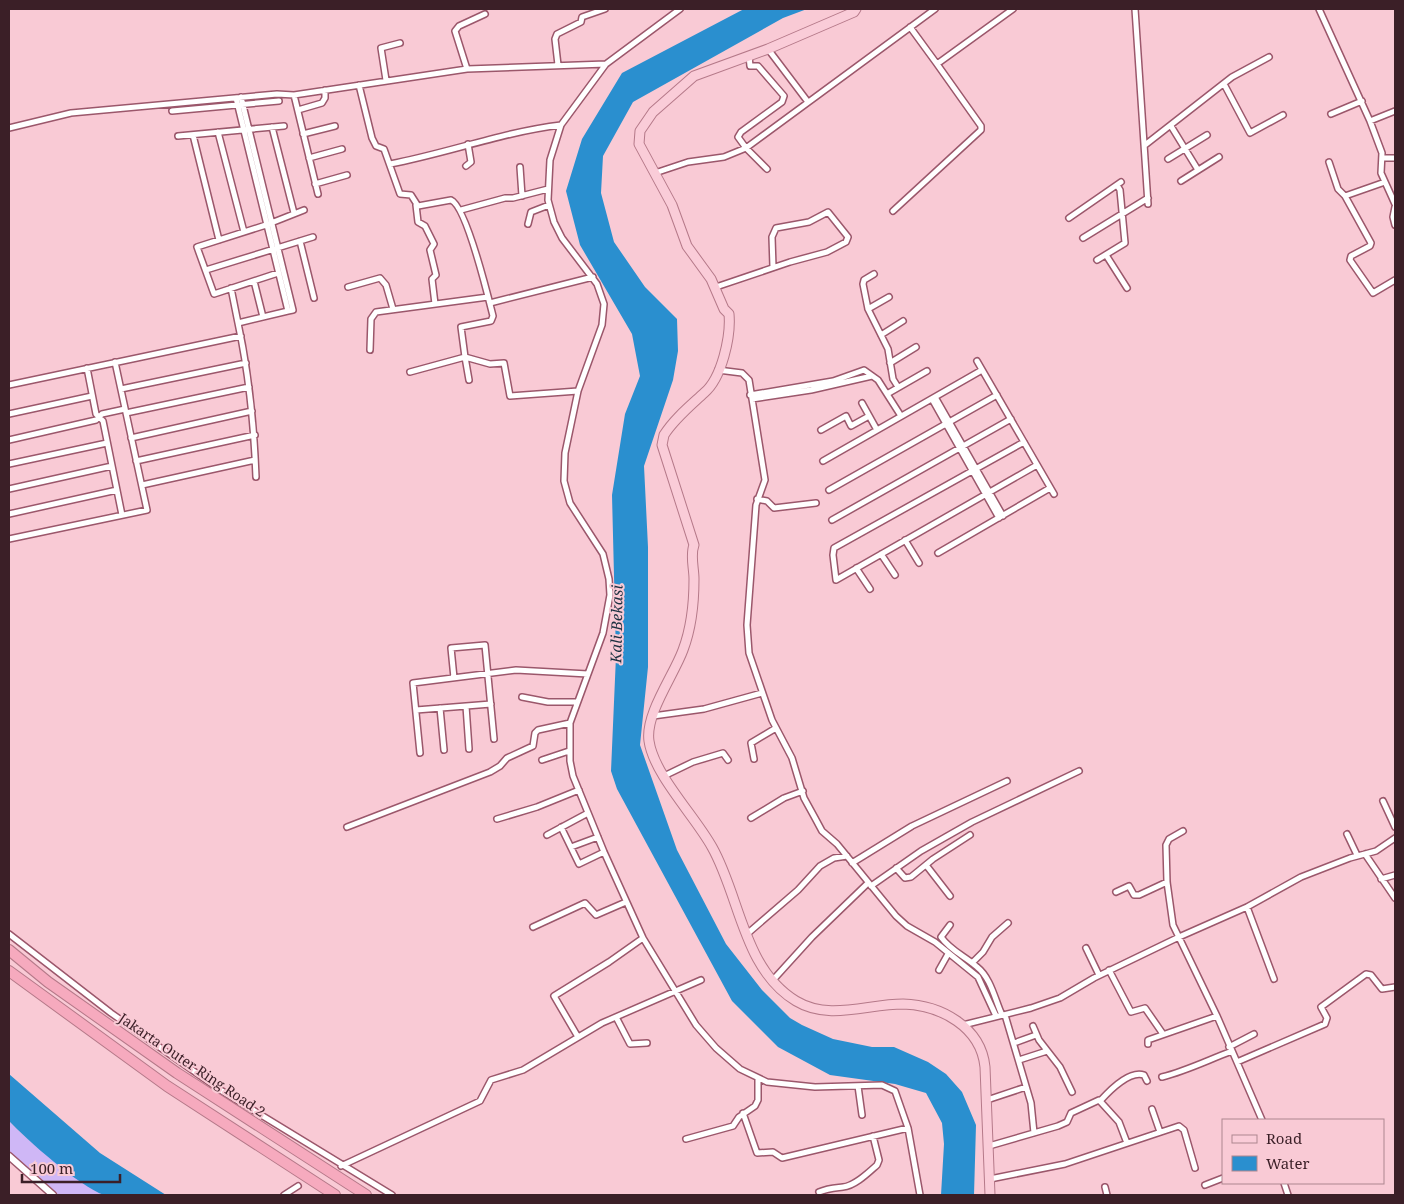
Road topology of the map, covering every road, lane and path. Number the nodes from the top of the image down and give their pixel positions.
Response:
1 (605, 9) edge
2 (680, 9) edge
3 (856, 9) edge
4 (935, 9) edge
5 (1013, 9) edge
6 (1135, 9) edge
7 (1319, 9) edge
8 (673, 11) edge
9 (485, 14) dead end
10 (910, 27) junction
11 (400, 43) dead end
12 (768, 49) junction
13 (749, 56) junction
14 (1269, 57) dead end
15 (606, 64) junction
16 (937, 64) junction
17 (558, 65) junction
18 (466, 69) junction
19 (386, 80) junction
20 (1224, 84) junction
21 (359, 85) junction
22 (325, 90) junction
23 (294, 95) junction
24 (238, 98) junction
25 (279, 101) dead end
26 (1362, 101) junction
27 (808, 102) junction
28 (240, 105) junction
29 (298, 110) junction
30 (172, 111) dead end
31 (1395, 111) edge
32 (1331, 114) dead end
33 (1283, 115) dead end
34 (1370, 121) junction
35 (562, 125) junction
36 (284, 126) dead end
37 (336, 126) dead end
38 (1170, 126) junction
39 (272, 127) junction
40 (9, 128) edge
41 (245, 129) junction
42 (218, 132) junction
43 (303, 134) junction
44 (193, 135) junction
45 (1207, 135) dead end
46 (178, 136) dead end
47 (468, 144) junction
48 (1145, 145) junction
49 (746, 148) junction
50 (342, 149) dead end
51 (1185, 149) junction
52 (1219, 157) dead end
53 (309, 158) junction
54 (1383, 158) junction
55 (1395, 158) edge
56 (1168, 159) dead end
57 (1330, 162) dead end
58 (390, 164) junction
59 (466, 166) dead end
60 (520, 167) dead end
61 (767, 169) dead end
62 (1198, 170) junction
63 (655, 173) junction
64 (347, 175) dead end
65 (1181, 181) dead end
66 (1385, 182) junction
67 (315, 184) junction
68 (548, 189) junction
69 (318, 194) dead end
70 (522, 196) junction
71 (1345, 196) junction
72 (416, 205) junction
73 (549, 205) junction
74 (1395, 205) edge
75 (304, 210) dead end
76 (461, 210) junction
77 (893, 211) dead end
78 (294, 213) junction
79 (1121, 213) junction
80 (1070, 218) dead end
81 (268, 223) junction
82 (528, 224) dead end
83 (1395, 225) edge
84 (244, 232) junction
85 (313, 237) dead end
86 (1083, 238) dead end
87 (219, 240) junction
88 (300, 241) junction
89 (275, 249) junction
90 (1106, 255) junction
91 (1097, 260) dead end
92 (773, 267) junction
93 (206, 270) junction
94 (278, 273) junction
95 (874, 274) dead end
96 (593, 277) junction
97 (1395, 280) edge
98 (254, 281) junction
99 (348, 287) dead end
100 (716, 287) junction
101 (231, 288) junction
102 (1127, 288) dead end
103 (889, 297) dead end
104 (314, 298) dead end
105 (489, 300) junction
106 (436, 304) junction
107 (393, 309) junction
108 (868, 310) junction
109 (288, 311) junction
110 (263, 317) junction
111 (903, 321) dead end
112 (238, 323) junction
113 (881, 335) junction
114 (240, 336) junction
115 (916, 347) dead end
116 (370, 350) dead end
117 (465, 357) junction
118 (978, 361) dead end
119 (115, 362) junction
120 (246, 363) junction
121 (890, 363) junction
122 (86, 368) junction
123 (718, 370) junction
124 (982, 370) junction
125 (927, 371) dead end
126 (410, 372) dead end
127 (469, 380) dead end
128 (9, 385) edge
129 (249, 387) junction
130 (898, 387) junction
131 (121, 389) junction
132 (578, 391) junction
133 (887, 394) junction
134 (997, 395) junction
135 (92, 396) junction
136 (751, 397) junction
137 (933, 398) junction
138 (862, 403) dead end
139 (126, 411) junction
140 (252, 411) junction
141 (9, 414) edge
142 (869, 416) junction
143 (901, 416) junction
144 (99, 417) junction
145 (1011, 419) junction
146 (947, 423) junction
147 (821, 430) dead end
148 (877, 430) junction
149 (254, 435) junction
150 (131, 438) junction
151 (9, 440) edge
152 (1024, 442) junction
153 (107, 443) junction
154 (961, 446) junction
155 (256, 460) junction
156 (136, 461) junction
157 (823, 461) dead end
158 (9, 464) edge
159 (1037, 465) junction
160 (112, 466) junction
161 (974, 469) junction
162 (256, 477) dead end
163 (142, 485) junction
164 (9, 488) edge
165 (1050, 488) junction
166 (116, 490) junction
167 (829, 490) dead end
168 (987, 493) junction
169 (1054, 494) dead end
170 (757, 499) junction
171 (816, 503) dead end
172 (9, 514) edge
173 (122, 515) junction
174 (1001, 517) junction
175 (832, 520) dead end
176 (9, 539) edge
177 (906, 540) junction
178 (938, 553) dead end
179 (882, 554) junction
180 (919, 563) dead end
181 (856, 568) junction
182 (895, 575) dead end
183 (870, 589) dead end
184 (489, 673) junction
185 (588, 674) junction
186 (454, 678) junction
187 (762, 693) junction
188 (522, 696) dead end
189 (577, 702) junction
190 (491, 704) junction
191 (466, 706) junction
192 (440, 708) junction
193 (416, 710) junction
194 (654, 716) junction
195 (570, 723) junction
196 (776, 728) junction
197 (494, 738) dead end
198 (469, 748) dead end
199 (444, 750) dead end
200 (569, 751) junction
201 (420, 753) dead end
202 (754, 759) dead end
203 (542, 760) dead end
204 (728, 760) dead end
205 (1079, 771) dead end
206 (664, 776) junction
207 (1007, 781) dead end
208 (578, 790) junction
209 (803, 792) junction
210 (1383, 802) dead end
211 (588, 813) junction
212 (752, 818) dead end
213 (497, 819) dead end
214 (347, 827) dead end
215 (561, 827) junction
216 (1395, 827) edge
217 (1183, 831) dead end
218 (1347, 834) dead end
219 (547, 835) dead end
220 (970, 836) dead end
221 (598, 837) junction
222 (1395, 838) edge
223 (571, 847) junction
224 (604, 852) junction
225 (1365, 854) junction
226 (1357, 855) junction
227 (847, 856) junction
228 (852, 863) junction
229 (926, 865) junction
230 (896, 868) junction
231 (1395, 875) edge
232 (1381, 879) junction
233 (1167, 882) junction
234 (870, 884) junction
235 (1116, 892) dead end
236 (950, 896) dead end
237 (1395, 898) edge
238 (626, 902) junction
239 (1247, 907) junction
240 (1008, 923) dead end
241 (950, 925) dead end
242 (533, 927) dead end
243 (9, 934) edge
244 (747, 934) junction
245 (941, 937) junction
246 (1178, 937) junction
247 (643, 938) junction
248 (935, 942) junction
249 (1086, 948) dead end
250 (9, 950) edge
251 (948, 954) junction
252 (972, 963) junction
253 (939, 970) dead end
254 (1109, 970) junction
255 (9, 971) edge
256 (1099, 975) junction
257 (1274, 979) dead end
258 (701, 980) dead end
259 (773, 980) junction
260 (1395, 987) edge
261 (676, 991) junction
262 (1001, 1015) junction
263 (1217, 1016) junction
264 (616, 1017) junction
265 (963, 1025) junction
266 (1033, 1026) dead end
267 (1163, 1034) junction
268 (1254, 1034) dead end
269 (1036, 1035) junction
270 (578, 1037) junction
271 (647, 1043) dead end
272 (1014, 1043) junction
273 (1148, 1044) dead end
274 (1230, 1049) junction
275 (1047, 1050) junction
276 (1019, 1060) junction
277 (1237, 1062) junction
278 (1162, 1077) dead end
279 (758, 1080) junction
280 (1147, 1081) dead end
281 (858, 1086) junction
282 (1026, 1087) junction
283 (1072, 1092) dead end
284 (987, 1100) junction
285 (1101, 1100) junction
286 (1152, 1109) dead end
287 (743, 1113) junction
288 (862, 1115) dead end
289 (1262, 1119) edge
290 (908, 1128) junction
291 (1160, 1132) junction
292 (1034, 1133) junction
293 (873, 1136) junction
294 (686, 1139) dead end
295 (1127, 1143) junction
296 (989, 1146) junction
297 (9, 1156) edge
298 (341, 1166) junction
299 (1195, 1168) dead end
300 (1222, 1178) edge
301 (990, 1179) junction
302 (1205, 1185) dead end
303 (298, 1186) dead end
304 (1105, 1187) dead end
305 (819, 1192) dead end
306 (53, 1195) edge
307 (284, 1195) edge
308 (334, 1195) edge
309 (366, 1195) edge
310 (392, 1195) edge
311 (920, 1195) edge
312 (990, 1195) edge
313 (1107, 1195) edge

1 - 17 street
2 - 8 street
3 - 12 main road
4 - 10 street
5 - 16 street
6 - 48 street
7 - 26 street
8 - 15 street
9 - 18 street
10 - 16 street
10 - 27 street
11 - 19 street
12 - 13 main road
12 - 27 street
13 - 49 street
13 - 63 main road
14 - 20 street
15 - 17 street
15 - 35 street
16 - 77 street
17 - 18 street
18 - 19 street
19 - 21 street
20 - 33 street
20 - 38 street
21 - 22 street
21 - 58 street
22 - 23 street
22 - 29 street
23 - 24 street
23 - 29 street
24 - 28 street
24 - 40 street
25 - 28 street
26 - 32 street
26 - 34 street
27 - 49 street
28 - 30 street
28 - 41 street
29 - 43 street
31 - 34 street
34 - 54 street
35 - 47 street
35 - 68 street
36 - 39 street
37 - 43 street
38 - 48 street
38 - 51 street
39 - 41 street
39 - 78 street
41 - 42 street
41 - 81 street
42 - 44 street
42 - 84 street
43 - 53 street
44 - 46 street
44 - 87 street
45 - 51 street
47 - 58 street
47 - 59 street
48 - 79 street
49 - 61 street
49 - 63 street
50 - 53 street
51 - 56 street
51 - 62 street
52 - 62 street
53 - 67 street
54 - 55 street
54 - 66 street
57 - 71 street
58 - 72 street
60 - 70 street
62 - 65 street
63 - 100 main road
64 - 67 street
66 - 71 street
66 - 74 street
67 - 69 street
68 - 70 street
68 - 73 street
70 - 76 street
71 - 97 street
72 - 76 street
72 - 106 street
73 - 82 street
73 - 96 street
74 - 83 street
75 - 78 street
76 - 105 street
78 - 81 street
79 - 80 street
79 - 86 street
79 - 90 street
81 - 84 street
81 - 89 street
84 - 87 street
85 - 88 street
87 - 93 street
88 - 89 street
88 - 104 street
89 - 93 street
89 - 94 street
89 - 109 street
90 - 91 street
90 - 102 street
92 - 92 street
92 - 100 street
93 - 101 street
94 - 98 street
94 - 109 street
95 - 108 street
96 - 105 street
96 - 132 street
98 - 101 street
98 - 110 street
99 - 107 street
100 - 123 main road
101 - 112 street
103 - 108 street
105 - 106 street
105 - 117 street
106 - 107 street
107 - 116 street
108 - 113 street
109 - 110 street
110 - 112 street
111 - 113 street
112 - 114 street
113 - 121 street
114 - 119 street
114 - 120 street
115 - 121 street
117 - 126 street
117 - 127 street
117 - 132 street
118 - 124 street
119 - 122 street
119 - 131 street
120 - 129 street
120 - 131 street
121 - 130 street
122 - 128 street
122 - 135 street
123 - 136 street
123 - 194 main road
124 - 134 street
124 - 137 street
125 - 130 street
129 - 139 street
129 - 140 street
130 - 133 street
131 - 139 street
132 - 185 street
133 - 136 street
133 - 143 street
134 - 145 street
134 - 146 street
135 - 141 street
135 - 144 street
136 - 170 street
137 - 143 street
137 - 146 street
138 - 142 street
139 - 144 street
139 - 150 street
140 - 149 street
140 - 150 street
142 - 147 street
142 - 148 street
143 - 148 street
144 - 151 street
144 - 153 street
145 - 152 street
145 - 154 street
146 - 154 street
146 - 167 street
148 - 157 street
149 - 155 street
149 - 156 street
150 - 156 street
152 - 159 street
152 - 161 street
153 - 158 street
153 - 160 street
154 - 161 street
154 - 175 street
155 - 162 street
155 - 163 street
156 - 163 street
159 - 165 street
159 - 168 street
160 - 164 street
160 - 166 street
161 - 168 street
161 - 181 street
163 - 173 street
165 - 169 street
165 - 174 street
166 - 172 street
166 - 173 street
168 - 174 street
168 - 177 street
170 - 171 street
170 - 187 street
173 - 176 street
174 - 178 street
177 - 179 street
177 - 180 street
179 - 181 street
179 - 182 street
181 - 183 street
184 - 185 street
184 - 186 street
184 - 186 street
184 - 190 street
185 - 189 street
186 - 193 street
187 - 194 street
187 - 196 street
188 - 189 street
189 - 195 street
190 - 191 street
190 - 197 street
191 - 192 street
191 - 198 street
192 - 193 street
192 - 199 street
193 - 201 street
194 - 206 main road
195 - 200 street
195 - 214 street
196 - 202 street
196 - 209 street
200 - 203 street
200 - 208 street
204 - 206 street
205 - 230 street
206 - 244 main road
207 - 228 street
208 - 211 street
208 - 213 street
209 - 212 street
209 - 227 street
210 - 216 street
211 - 215 street
211 - 221 street
215 - 219 street
215 - 223 street
217 - 233 street
218 - 226 street
220 - 229 street
221 - 223 street
221 - 224 street
222 - 225 street
223 - 224 street
224 - 238 street
225 - 226 street
225 - 232 street
226 - 239 street
227 - 228 street
227 - 244 street
228 - 234 street
229 - 230 street
229 - 236 street
230 - 234 street
231 - 232 street
232 - 237 street
233 - 235 street
233 - 246 street
234 - 248 street
234 - 259 street
238 - 242 street
238 - 247 street
239 - 246 street
239 - 257 street
240 - 252 street
241 - 245 street
243 - 298 street
244 - 259 main road
245 - 248 street
245 - 252 street
246 - 254 street
246 - 263 street
247 - 261 street
247 - 270 street
248 - 251 street
249 - 256 street
250 - 309 highway, Jakarta Outer Ring Road 2
251 - 253 street
251 - 262 street
252 - 262 street
254 - 256 street
254 - 267 street
255 - 308 highway
256 - 262 street
258 - 261 street
259 - 265 main road
260 - 277 street
261 - 264 street
261 - 279 street
262 - 265 street
262 - 272 street
263 - 267 street
263 - 274 street
264 - 270 street
264 - 271 street
265 - 284 main road
266 - 269 street
267 - 273 street
268 - 274 street
269 - 272 street
269 - 275 street
270 - 298 street
272 - 276 street
274 - 277 street
274 - 278 street
275 - 276 street
275 - 283 street
276 - 282 street
277 - 289 street
279 - 281 street
279 - 287 street
280 - 285 street
281 - 288 street
281 - 290 street
282 - 284 street
282 - 292 street
284 - 296 main road
285 - 292 street
285 - 295 street
286 - 291 street
287 - 293 street
287 - 294 street
290 - 293 street
290 - 311 street
291 - 295 street
291 - 299 street
292 - 296 street
293 - 305 street
295 - 301 street
296 - 301 main road
297 - 306 street
298 - 310 street
300 - 302 street
301 - 312 main road
303 - 307 street
304 - 313 street

